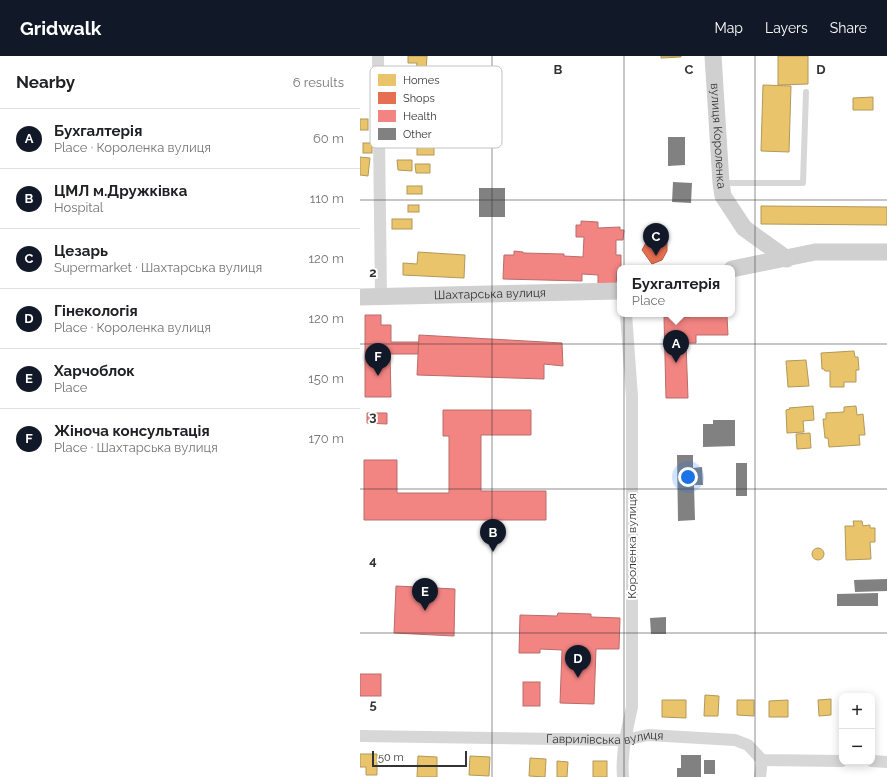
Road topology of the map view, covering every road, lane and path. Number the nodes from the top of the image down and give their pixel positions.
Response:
1 (378, 56) edge
2 (712, 56) edge
3 (378, 66) edge
4 (806, 92) dead end
5 (379, 148) edge
6 (721, 183) junction
7 (887, 252) edge
8 (787, 258) junction
9 (735, 268) edge
10 (617, 291) edge
11 (360, 297) edge
12 (380, 297) junction
13 (626, 317) edge
14 (360, 736) edge
15 (625, 740) junction
16 (762, 760) junction
17 (839, 761) edge
18 (875, 761) edge
19 (887, 762) edge
20 (623, 777) edge
21 (760, 777) edge

1 - 3 street
2 - 6 street, вулиця Короленка
4 - 6 lane
5 - 12 street
6 - 8 street, вулиця Короленка
7 - 8 street
8 - 9 street
10 - 12 street, Шахтарська вулиця
11 - 12 street, Шахтарська вулиця
13 - 15 street, Короленка вулиця
14 - 15 street, Гаврилівська вулиця
15 - 16 street, Гаврилівська вулиця
15 - 20 street, Короленка вулиця
16 - 17 street
16 - 21 street
18 - 19 street

